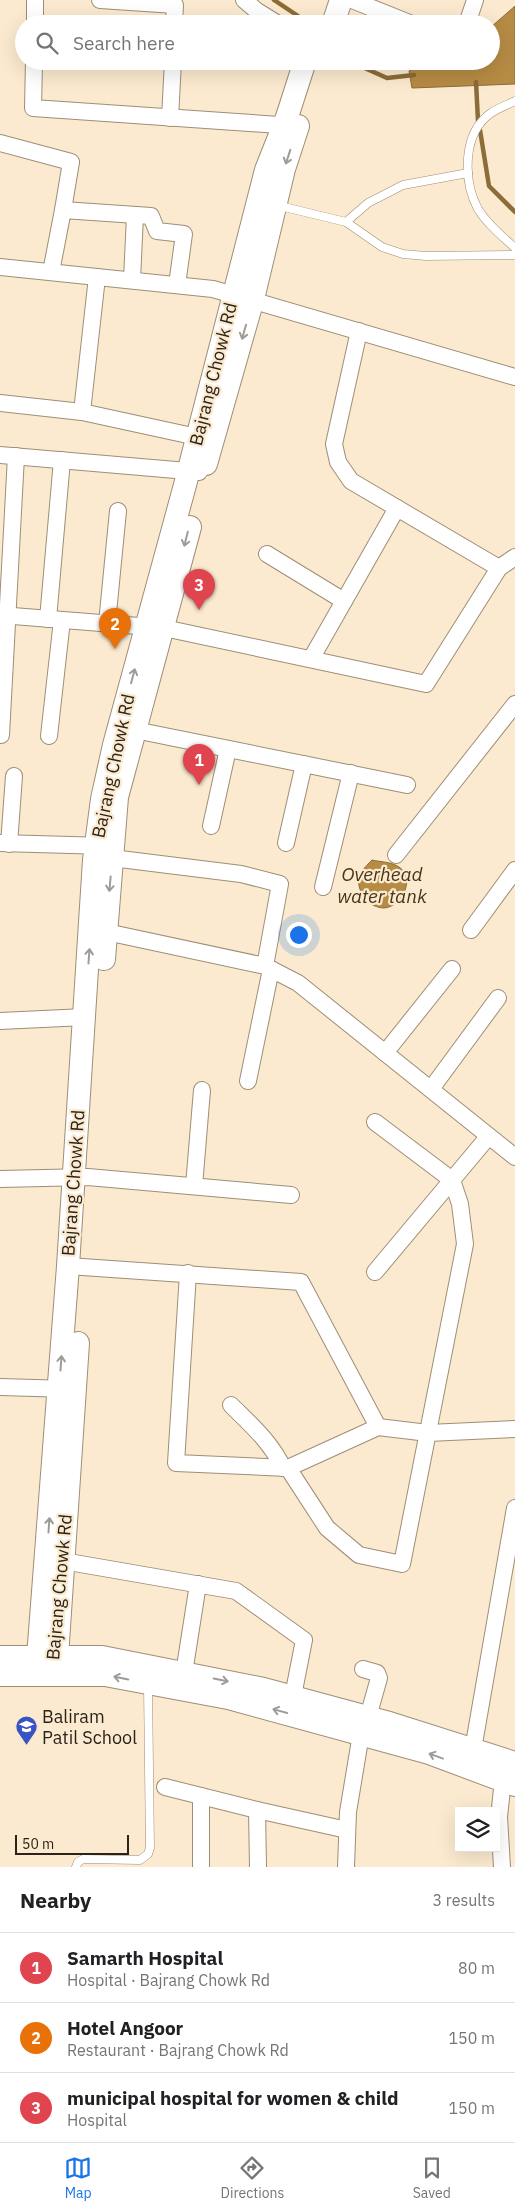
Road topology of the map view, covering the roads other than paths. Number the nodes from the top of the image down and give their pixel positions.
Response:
1 (36, 0) edge
2 (100, 0) edge
3 (244, 0) edge
4 (324, 0) edge
5 (340, 0) edge
6 (352, 0) edge
7 (475, 0) edge
8 (35, 15) edge
9 (174, 15) edge
10 (263, 15) edge
11 (320, 15) edge
12 (336, 15) edge
13 (390, 15) edge
14 (470, 15) edge
15 (34, 70) edge
16 (172, 70) edge
17 (303, 70) edge
18 (316, 70) edge
19 (515, 101) edge
20 (170, 118) junction
21 (291, 126) junction
22 (0, 143) edge
23 (468, 173) junction
24 (274, 205) junction
25 (63, 210) junction
26 (135, 215) junction
27 (346, 222) junction
28 (515, 248) edge
29 (515, 254) edge
30 (0, 267) edge
31 (51, 272) junction
32 (97, 277) junction
33 (132, 280) junction
34 (177, 285) junction
35 (243, 297) junction
36 (359, 331) junction
37 (515, 377) edge
38 (0, 403) edge
39 (82, 412) junction
40 (197, 437) junction
41 (8, 456) edge
42 (62, 460) junction
43 (196, 471) junction
44 (397, 508) junction
45 (118, 512) dead end
46 (267, 554) dead end
47 (515, 557) edge
48 (499, 568) junction
49 (344, 601) junction
50 (4, 616) edge
51 (55, 620) junction
52 (107, 623) junction
53 (155, 627) junction
54 (311, 659) junction
55 (515, 704) edge
56 (127, 729) junction
57 (1, 735) dead end
58 (48, 736) dead end
59 (228, 749) junction
60 (304, 764) junction
61 (351, 773) junction
62 (14, 776) dead end
63 (408, 785) dead end
64 (211, 826) dead end
65 (286, 843) dead end
66 (4, 844) edge
67 (107, 850) junction
68 (396, 855) dead end
69 (515, 870) edge
70 (323, 887) dead end
71 (471, 930) dead end
72 (98, 931) junction
73 (268, 968) junction
74 (452, 969) dead end
75 (498, 998) dead end
76 (85, 1018) junction
77 (0, 1020) edge
78 (385, 1052) junction
79 (248, 1081) dead end
80 (431, 1089) junction
81 (202, 1090) dead end
82 (375, 1122) dead end
83 (488, 1137) junction
84 (515, 1158) edge
85 (81, 1178) junction
86 (0, 1179) edge
87 (452, 1180) junction
88 (194, 1186) junction
89 (291, 1194) dead end
90 (75, 1266) junction
91 (375, 1272) dead end
92 (188, 1274) junction
93 (0, 1387) edge
94 (67, 1389) junction
95 (231, 1405) dead end
96 (378, 1426) junction
97 (515, 1429) edge
98 (428, 1433) junction
99 (286, 1468) junction
100 (515, 1508) edge
101 (63, 1561) junction
102 (198, 1584) junction
103 (0, 1657) edge
104 (48, 1663) junction
105 (363, 1670) dead end
106 (184, 1673) junction
107 (0, 1675) edge
108 (148, 1683) junction
109 (293, 1696) junction
110 (365, 1725) junction
111 (471, 1759) junction
112 (509, 1772) edge
113 (165, 1787) dead end
114 (200, 1796) junction
115 (257, 1810) junction
116 (347, 1830) junction
117 (76, 1867) edge
118 (201, 1867) edge
119 (258, 1867) edge
120 (346, 1867) edge
121 (502, 1867) edge

1 - 8 street
2 - 9 street
3 - 10 street
4 - 11 street
5 - 12 street
6 - 13 street
7 - 14 street
15 - 20 street
16 - 20 street
17 - 21 street, Bajrang Chowk Rd
18 - 21 street, Bajrang Chowk Rd
19 - 23 lane
20 - 21 street
21 -> 24 street, Bajrang Chowk Rd
21 - 35 street, Bajrang Chowk Rd
22 - 25 street
23 - 27 lane
23 - 28 lane
24 - 27 lane
24 - 35 street, Bajrang Chowk Rd
25 - 26 street
25 - 31 street
26 - 33 street
26 - 34 street
27 - 29 lane
30 - 31 street
31 - 32 street
32 - 33 street
32 - 39 street
33 - 34 street
34 - 35 street
35 - 36 street
35 - 40 street, Bajrang Chowk Rd
35 -> 43 street, Bajrang Chowk Rd
36 - 37 street
36 - 44 street
38 - 39 street
39 - 40 street
40 - 43 street, Bajrang Chowk Rd
41 - 42 street
41 - 50 street
42 - 43 street
42 - 51 street
43 - 53 street, Bajrang Chowk Rd
44 - 48 street
44 - 49 street
45 - 52 street
46 - 49 street
47 - 48 street
48 - 54 street
49 - 54 street
50 - 51 street
50 - 57 street
51 - 52 street
51 - 58 street
52 - 53 street
53 - 54 street
53 - 56 street, Bajrang Chowk Rd
55 - 68 street
56 - 59 street
56 - 67 street, Bajrang Chowk Rd
59 - 60 street
59 - 64 street
60 - 61 street
60 - 65 street
61 - 63 street
61 - 70 street
62 - 66 street
66 - 67 street
67 - 72 street, Bajrang Chowk Rd
67 - 73 street
69 - 71 street
72 - 73 street
76 -> 72 street, Bajrang Chowk Rd
72 - 85 street, Bajrang Chowk Rd
73 - 78 street
73 - 79 street
74 - 78 street
75 - 80 street
76 - 77 street
76 - 85 street, Bajrang Chowk Rd
78 - 80 street
80 - 83 street
81 - 88 street
82 - 87 street
83 - 84 street
83 - 87 street
85 - 86 street
85 - 88 street
85 - 90 street, Bajrang Chowk Rd
87 - 91 street
87 - 98 street
88 - 89 street
90 - 92 street
90 - 94 street, Bajrang Chowk Rd
92 - 96 street
92 - 99 street
93 - 94 street
94 - 101 street, Bajrang Chowk Rd
104 -> 94 street, Bajrang Chowk Rd
95 - 99 street
96 - 98 street
96 - 99 street
97 - 98 street
98 - 99 street
100 - 111 street
101 - 102 street
101 - 104 street, Bajrang Chowk Rd
102 - 106 street
102 - 109 street
103 - 104 street
104 - 106 street
104 - 107 street
108 -> 104 street
105 - 110 street
106 -> 109 street
110 -> 108 street
108 - 117 lane
109 - 110 street
110 - 111 street
110 - 116 street
111 - 112 street
112 - 121 street
113 - 114 street
114 - 115 street
114 - 118 street
115 - 116 street
115 - 119 street
116 - 120 street

